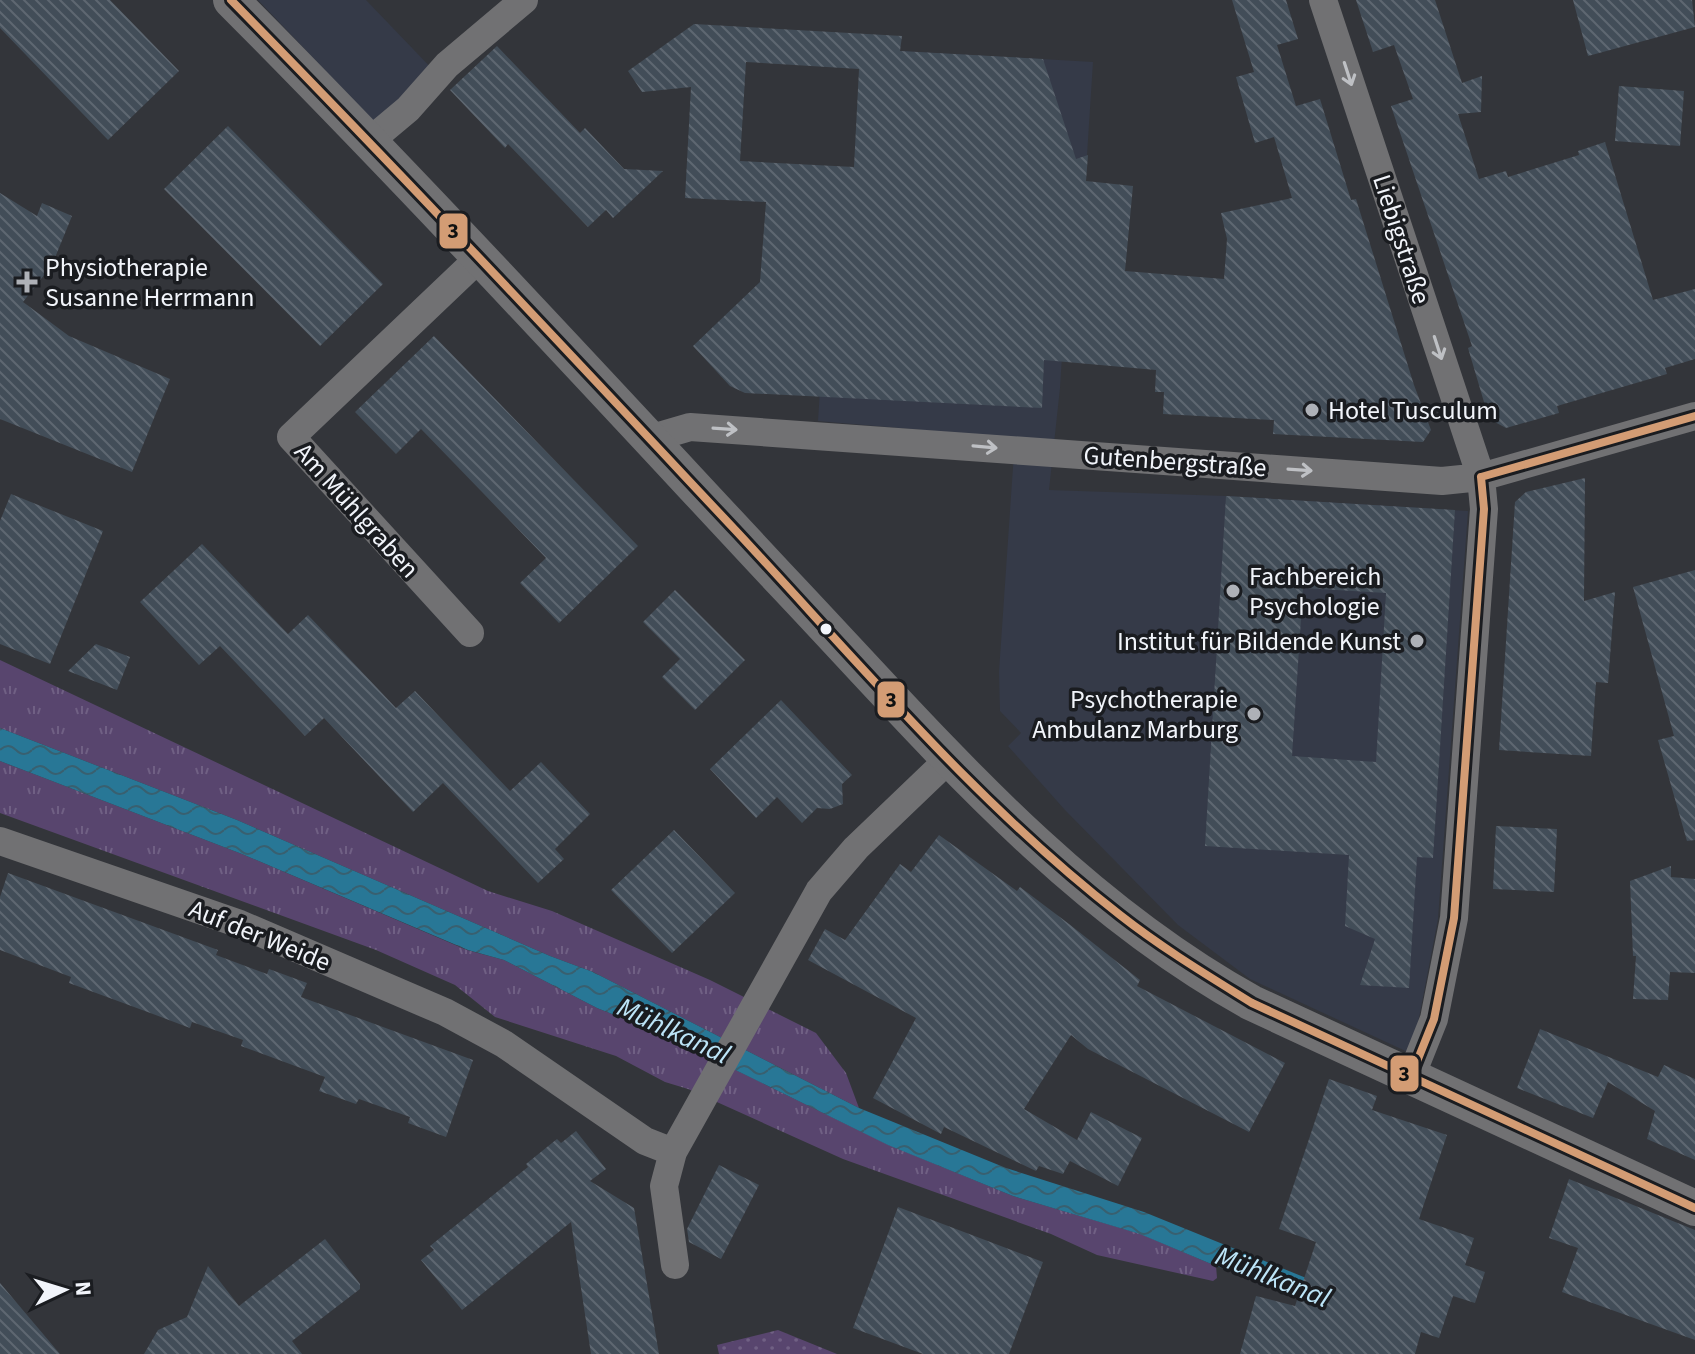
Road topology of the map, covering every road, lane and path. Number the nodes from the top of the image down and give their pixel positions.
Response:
1 (231, 0) edge
2 (524, 0) edge
3 (1323, 0) edge
4 (371, 140) junction
5 (479, 258) junction
6 (1695, 416) edge
7 (649, 439) junction
8 (1481, 477) junction
9 (470, 633) dead end
10 (949, 759) junction
11 (0, 841) edge
12 (1410, 1079) junction
13 (673, 1152) junction
14 (1695, 1208) edge
15 (675, 1265) dead end

1 - 4 street
2 - 4 street
3 -> 8 street, Liebigstraße
4 - 5 street
5 - 7 street
5 - 9 street, Am Mühlgraben
6 - 8 street, Gutenbergstraße
7 -> 8 street, Gutenbergstraße
7 - 10 street
8 - 12 street, Liebigstraße
10 - 12 street
10 - 13 street
11 - 13 street, Auf der Weide
12 - 14 street
13 - 15 street

